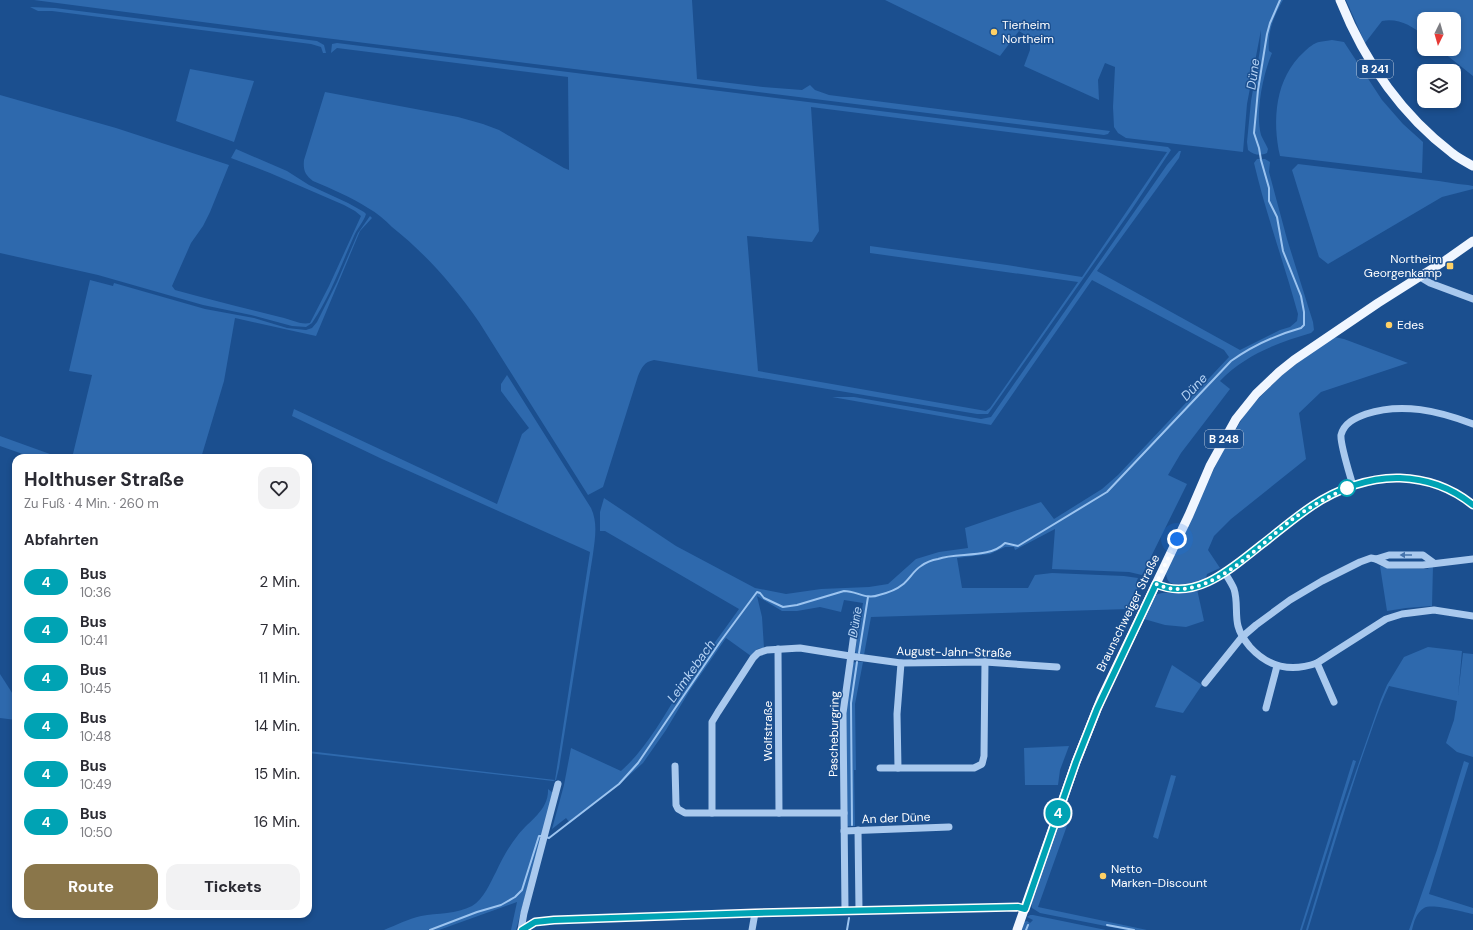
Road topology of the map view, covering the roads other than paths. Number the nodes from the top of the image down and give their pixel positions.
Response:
1 (1342, 4) edge
2 (1473, 166) edge
3 (1473, 241) edge
4 (1420, 277) junction
5 (1473, 299) edge
6 (1473, 424) edge
7 (1354, 486) junction
8 (1473, 505) edge
9 (1473, 559) edge
10 (1225, 573) junction
11 (1156, 584) junction
12 (857, 612) dead end
13 (1473, 616) edge
14 (1242, 636) junction
15 (778, 649) junction
16 (850, 656) junction
17 (986, 662) junction
18 (901, 663) junction
19 (1318, 663) junction
20 (1277, 666) junction
21 (1057, 667) dead end
22 (1205, 683) dead end
23 (1334, 702) dead end
24 (1266, 708) dead end
25 (674, 766) dead end
26 (880, 768) dead end
27 (898, 768) junction
28 (558, 784) dead end
29 (712, 813) junction
30 (779, 813) junction
31 (844, 813) junction
32 (949, 827) dead end
33 (858, 830) junction
34 (844, 831) junction
35 (1025, 909) junction
36 (845, 910) junction
37 (859, 910) junction
38 (755, 913) junction
39 (522, 930) edge
40 (752, 930) edge
41 (1017, 930) edge

1 - 2 main road, B 241
3 - 4 main road, B 248
4 - 5 street
4 - 11 main road, Braunschweiger Straße / B 248
6 - 7 street
7 - 8 street
7 - 10 street
9 - 14 street
10 - 11 street
10 - 14 street
11 - 35 main road, Braunschweiger Straße / B 248
12 - 16 street, Pascheburgring
13 - 19 street
14 - 20 street
14 - 22 street
15 - 16 street
15 - 29 street
15 - 30 street, Wolfstraße
16 - 18 street, August-Jahn-Straße
16 - 31 street, Pascheburgring
17 - 18 street, August-Jahn-Straße
17 - 21 street, August-Jahn-Straße
17 - 27 street
18 - 27 street
19 - 20 street
19 - 23 street
20 - 24 street
25 - 29 street
26 - 27 street
28 - 39 street
29 - 30 street
30 - 31 street
31 - 34 street, Pascheburgring
32 - 33 street, An der Düne
33 - 34 street, An der Düne
33 - 37 street
34 - 36 street, Pascheburgring
35 - 37 street
35 - 41 main road, Braunschweiger Straße / B 248
36 - 37 street
36 - 38 street
38 - 39 street
38 - 40 street

